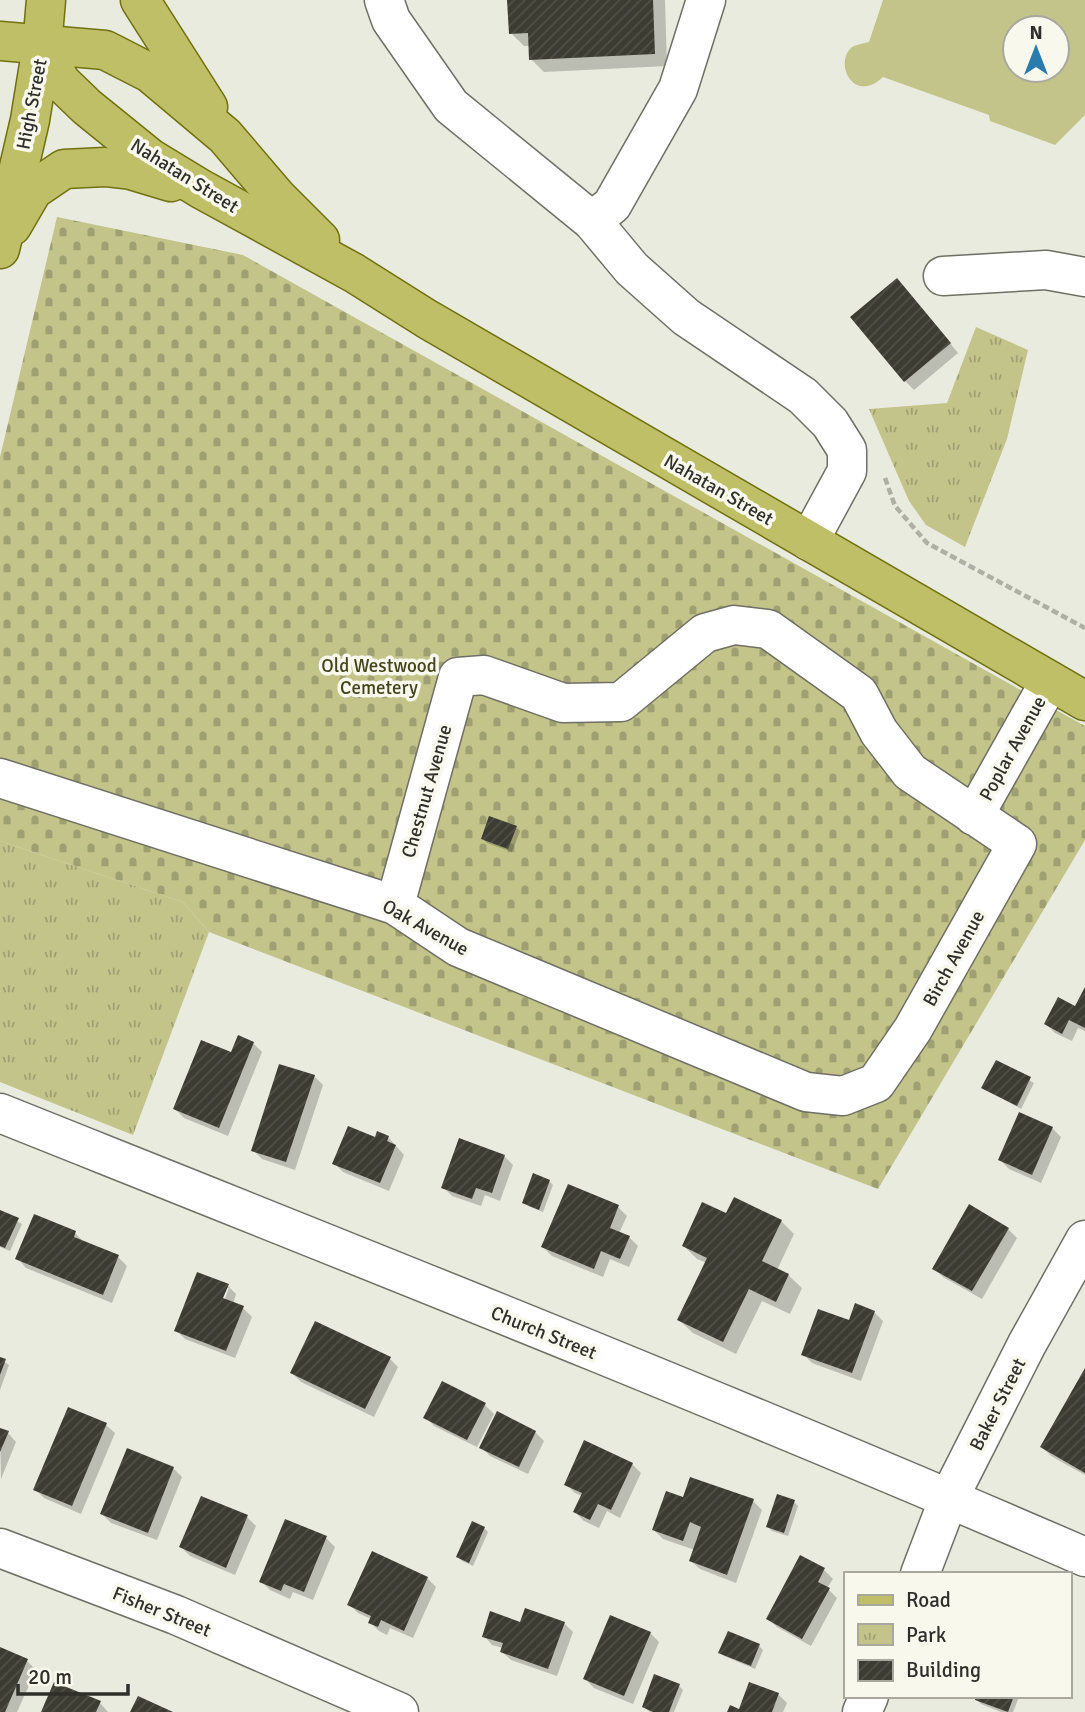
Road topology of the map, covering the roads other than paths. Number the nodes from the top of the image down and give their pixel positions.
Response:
1 (46, 0) edge
2 (140, 0) edge
3 (384, 0) edge
4 (706, 0) edge
5 (0, 41) edge
6 (42, 46) junction
7 (225, 136) junction
8 (201, 190) junction
9 (592, 221) junction
10 (1, 246) edge
11 (354, 273) junction
12 (943, 276) dead end
13 (1085, 277) edge
14 (808, 541) junction
15 (1050, 681) junction
16 (1085, 701) edge
17 (0, 778) edge
18 (974, 816) junction
19 (395, 905) junction
20 (843, 1096) joint
21 (0, 1113) edge
22 (1085, 1240) edge
23 (949, 1498) junction
24 (0, 1548) edge
25 (1085, 1557) edge
26 (921, 1572) edge
27 (399, 1712) edge

1 - 6 main road, High Street
2 - 7 main road
3 - 9 street
4 - 9 street
5 - 6 main road, Nahatan Street
6 - 7 main road, Nahatan Street
6 - 8 main road, Nahatan Street
6 - 10 main road, High Street
7 - 11 main road, Nahatan Street
8 - 10 main road
8 - 11 main road, Nahatan Street
9 - 14 street
11 - 14 main road, Nahatan Street
12 - 13 street
14 - 15 main road, Nahatan Street
15 - 16 main road, Nahatan Street
15 - 18 street, Poplar Avenue
17 - 19 street, Oak Avenue
18 - 19 street, Chestnut Avenue
18 - 20 street, Birch Avenue
19 - 20 street, Oak Avenue
21 - 23 street, Church Street
22 - 23 street, Baker Street
23 - 25 street, Church Street
23 - 26 street, Baker Street
24 - 27 street, Fisher Street

